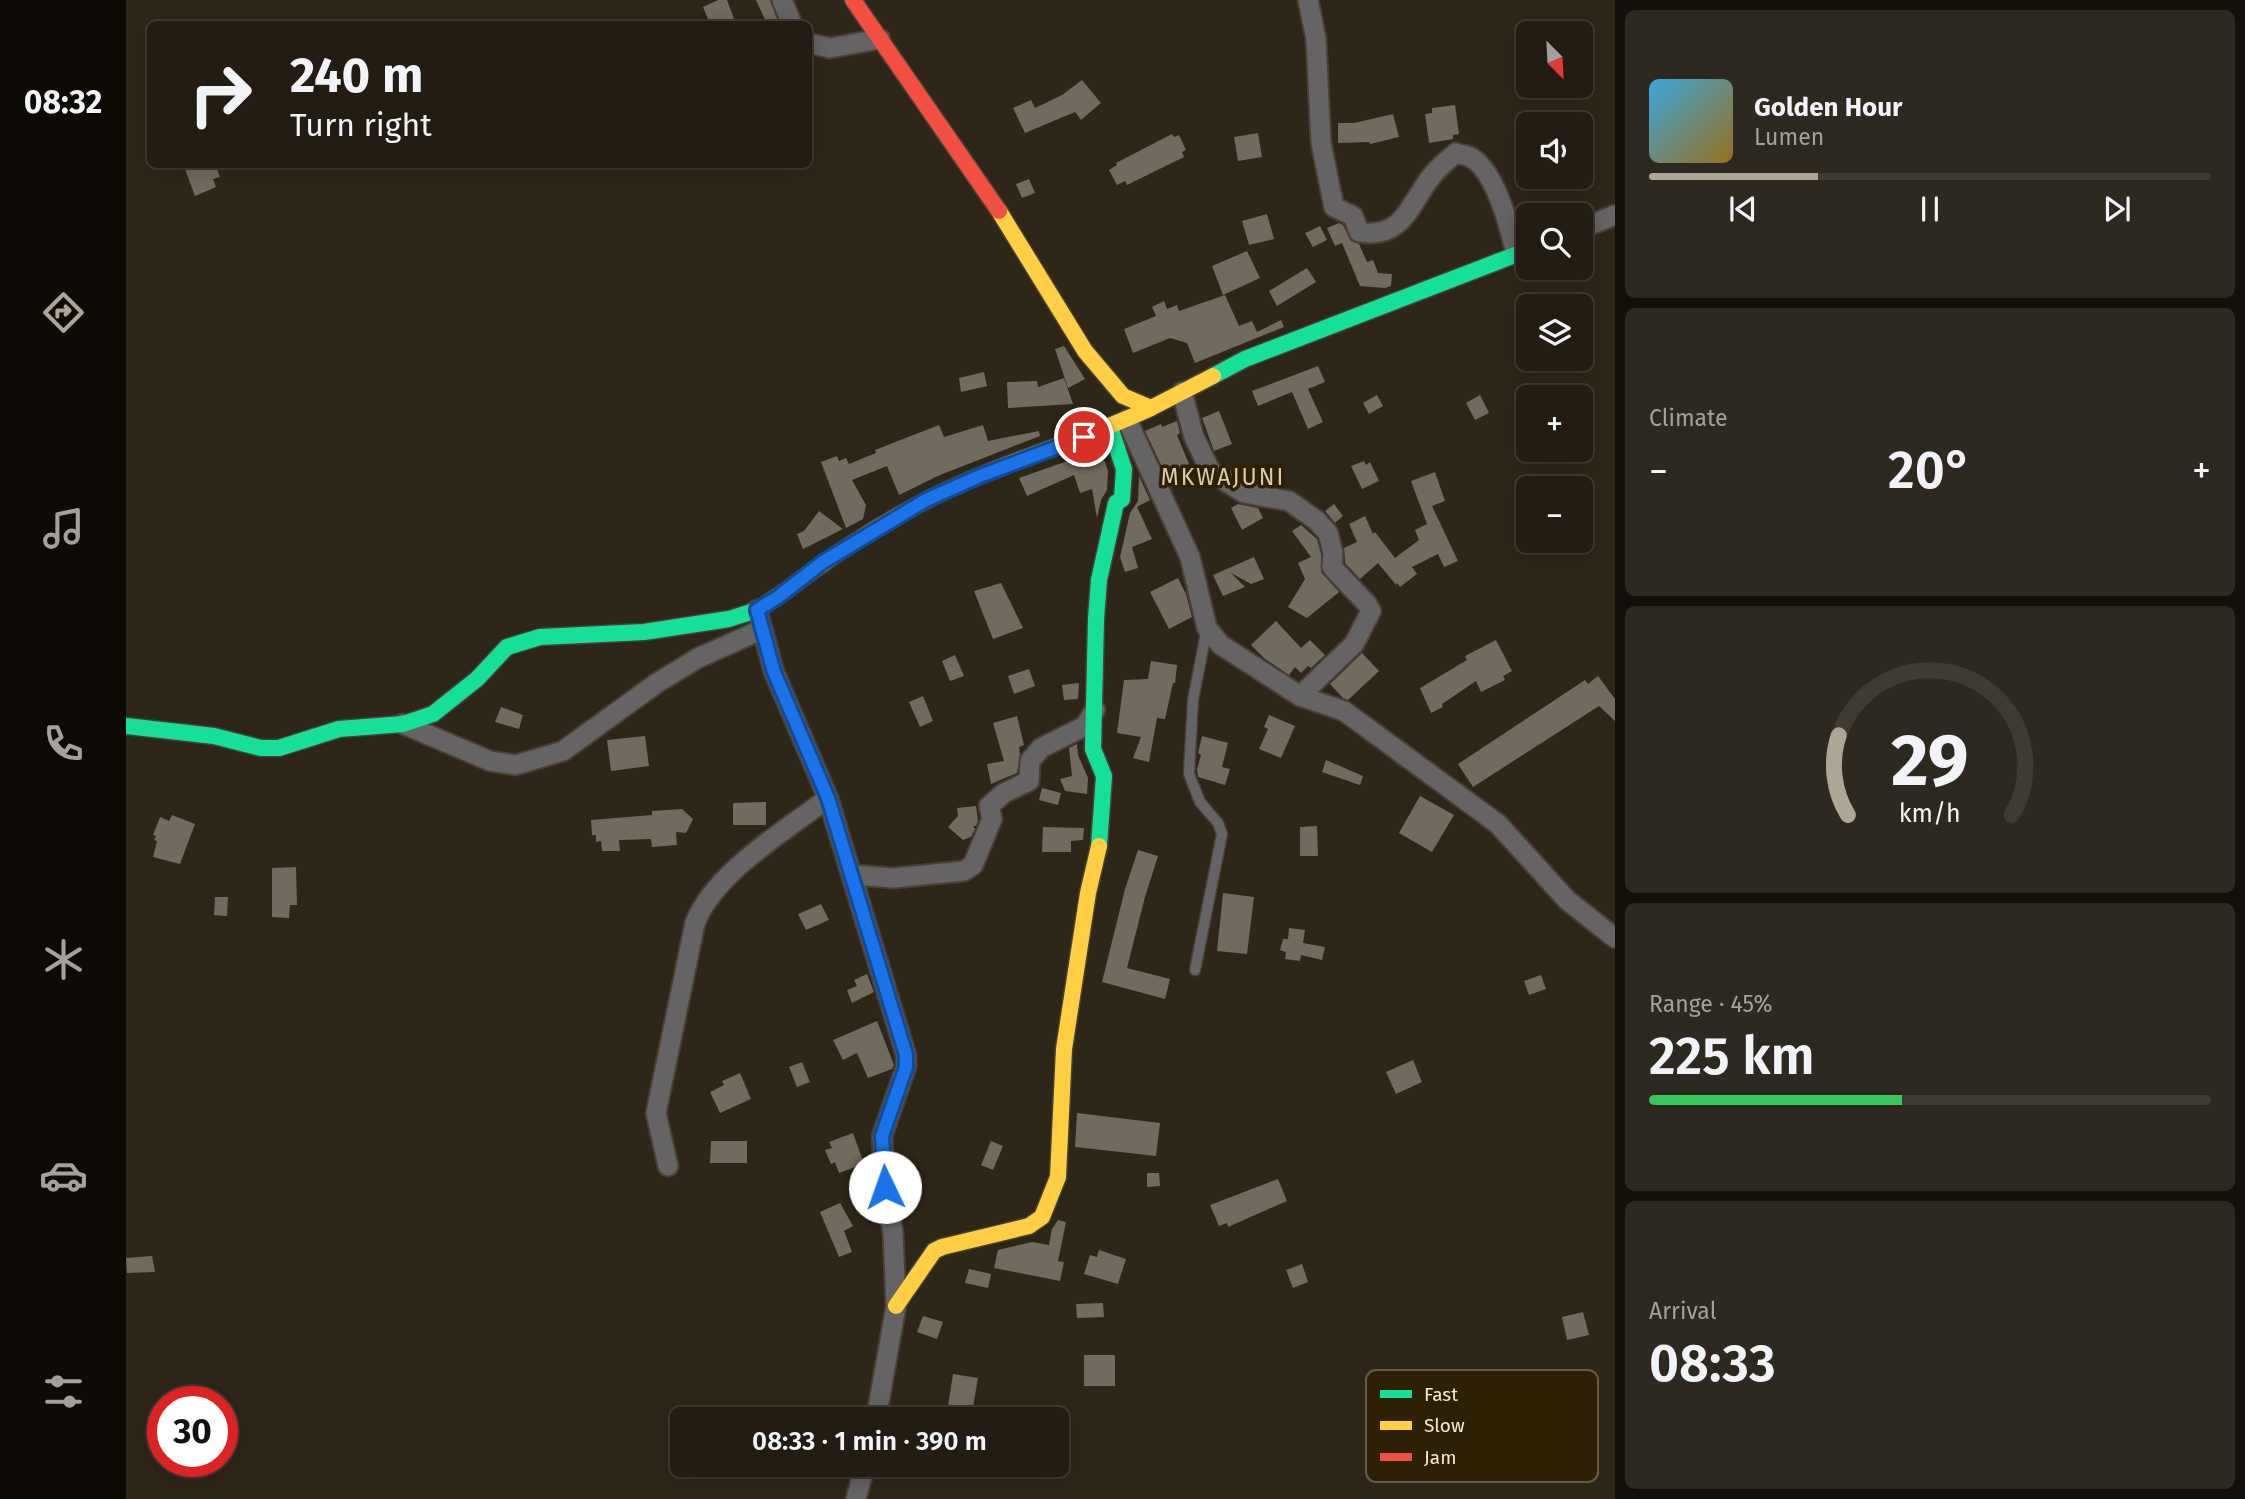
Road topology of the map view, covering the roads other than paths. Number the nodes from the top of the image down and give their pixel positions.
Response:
1 (782, 0) edge
2 (853, 0) edge
3 (1308, 0) edge
4 (791, 21) edge
5 (880, 39) junction
6 (812, 44) edge
7 (1615, 215) edge
8 (1593, 224) edge
9 (1516, 237) edge
10 (1516, 254) edge
11 (1182, 392) junction
12 (1151, 408) junction
13 (1119, 424) junction
14 (757, 610) junction
15 (1207, 628) junction
16 (761, 630) junction
17 (1300, 696) junction
18 (1095, 710) junction
19 (403, 724) junction
20 (126, 726) edge
21 (828, 798) junction
22 (853, 875) junction
23 (1615, 938) edge
24 (1195, 970) dead end
25 (668, 1166) dead end
26 (895, 1306) junction
27 (879, 1407) edge
28 (862, 1477) edge
29 (856, 1499) edge

1 - 4 street
2 - 5 street
3 - 9 street
5 - 6 street
5 - 12 street
7 - 8 street
10 - 11 street
11 - 12 street
11 - 17 street
12 - 13 street
13 - 14 street
13 - 15 street
13 - 18 street
14 - 16 street
14 - 19 street
15 - 17 street
15 - 24 lane
16 - 19 street
16 - 21 street
17 - 23 street
18 - 22 street
18 - 26 street
19 - 20 street
21 - 22 street
21 - 25 street
22 - 26 street
26 - 27 street
28 - 29 street

